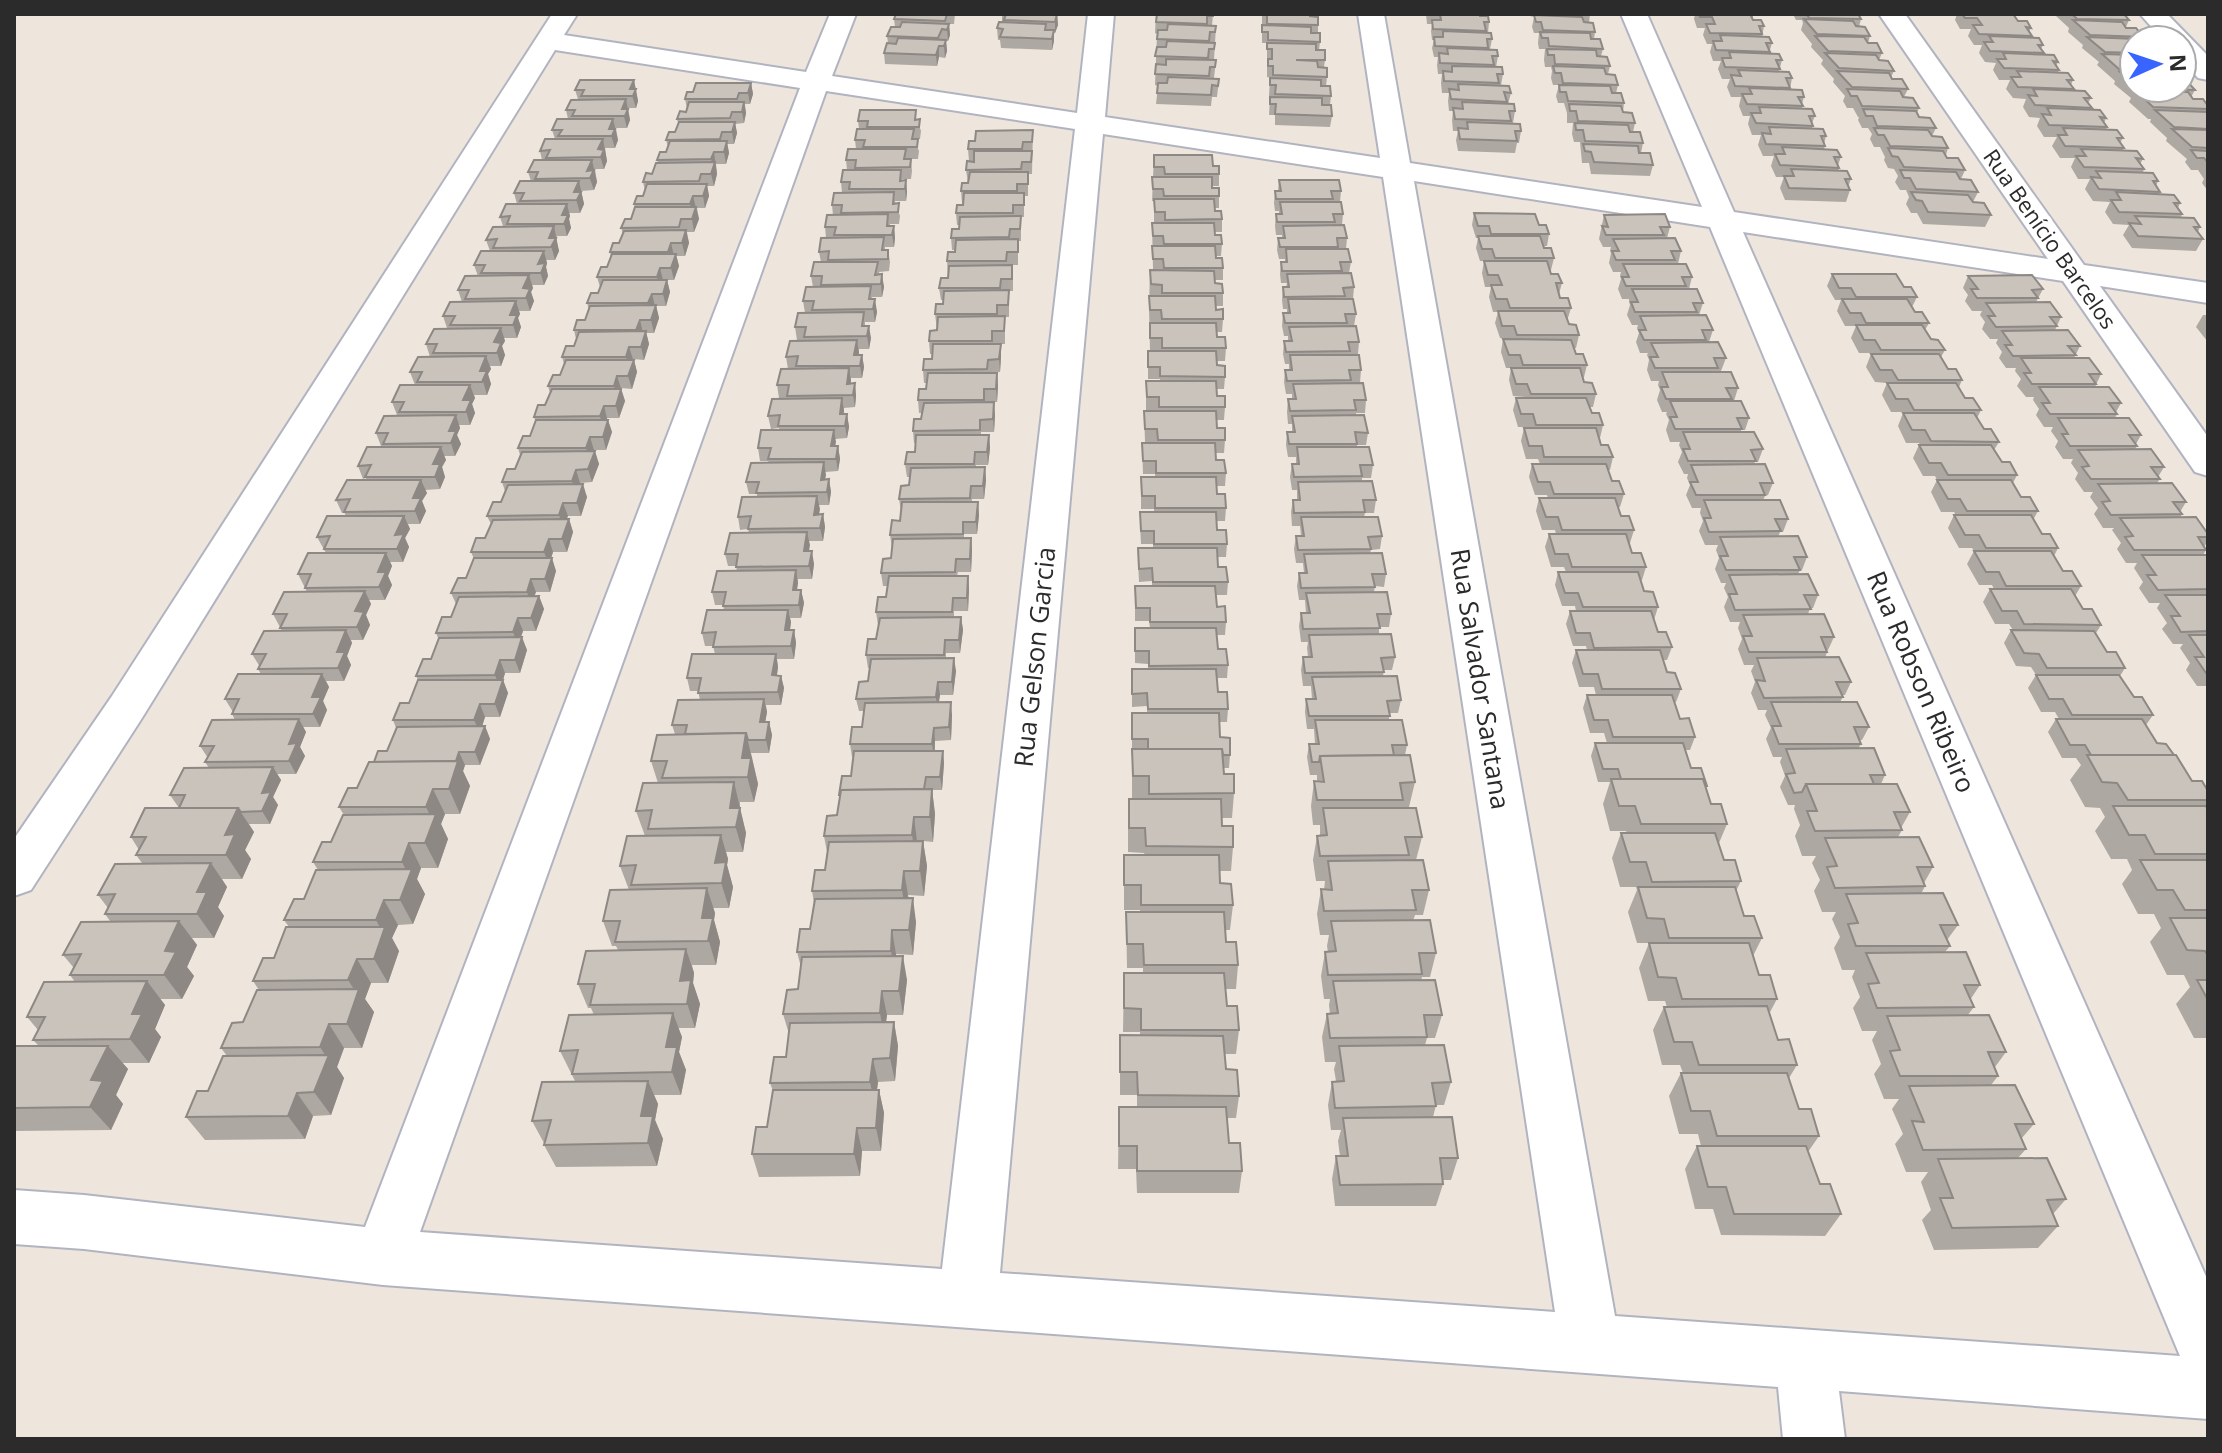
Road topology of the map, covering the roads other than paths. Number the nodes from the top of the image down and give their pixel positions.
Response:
1 (843, 14) edge
2 (1101, 14) edge
3 (1371, 14) edge
4 (1634, 14) edge
5 (1892, 14) edge
6 (556, 27) edge
7 (816, 82) junction
8 (1090, 123) junction
9 (1396, 170) junction
10 (1723, 220) junction
11 (2074, 273) junction
12 (2208, 293) edge
13 (2208, 464) edge
14 (14, 877) edge
15 (14, 1217) edge
16 (383, 1257) junction
17 (968, 1299) junction
18 (1590, 1344) junction
19 (2208, 1350) edge
20 (1805, 1359) junction
21 (2208, 1388) edge
22 (1814, 1439) edge

1 - 7 street
2 - 8 street, Rua Gelson Garcia
3 - 9 street, Rua Salvador Santana
4 - 10 street, Rua Robson Ribeiro
5 - 11 street, Rua Benício Barcelos
6 - 7 street
6 - 14 street
7 - 8 street
7 - 16 street
8 - 9 street
8 - 17 street, Rua Gelson Garcia
9 - 10 street
9 - 18 street, Rua Salvador Santana
10 - 11 street
10 - 19 street, Rua Robson Ribeiro
11 - 12 street
11 - 13 street, Rua Benício Barcelos
15 - 16 street
16 - 17 street
17 - 18 street
18 - 20 street
20 - 21 street
20 - 22 street

